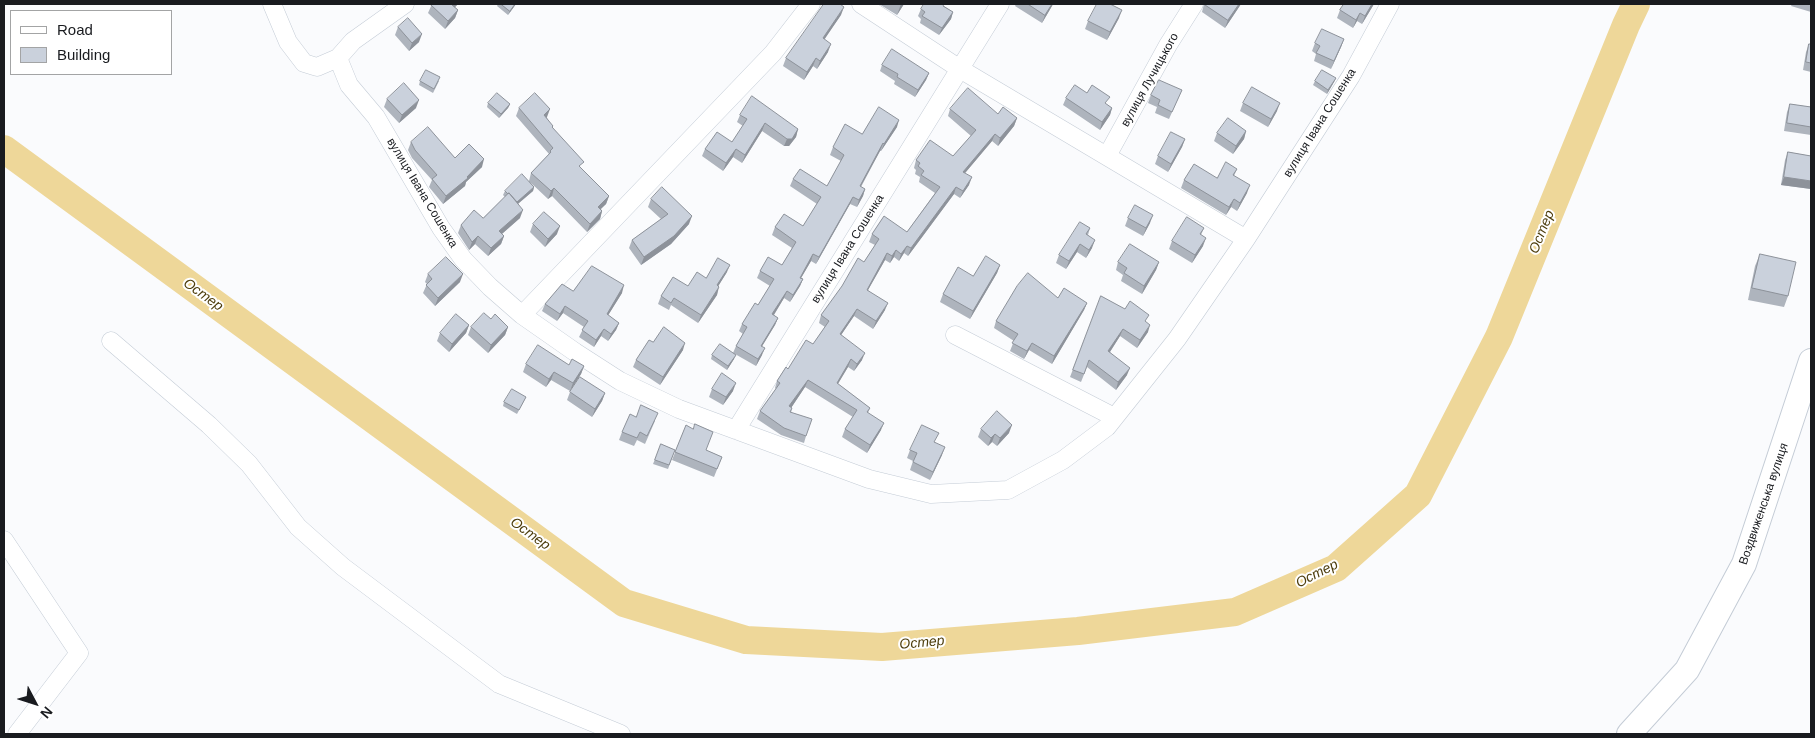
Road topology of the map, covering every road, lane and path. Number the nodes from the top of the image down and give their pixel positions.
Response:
1 (272, 4) edge
2 (405, 4) edge
3 (811, 4) edge
4 (861, 4) edge
5 (1000, 4) edge
6 (1194, 4) edge
7 (1390, 4) edge
8 (338, 58) junction
9 (960, 69) junction
10 (1108, 156) junction
11 (1246, 239) junction
12 (522, 315) junction
13 (955, 335) dead end
14 (111, 340) dead end
15 (1811, 361) edge
16 (1805, 404) edge
17 (1114, 417) junction
18 (736, 430) junction
19 (4, 540) edge
20 (17, 734) edge
21 (621, 734) edge
22 (1629, 734) edge

1 - 8 street
2 - 8 street
3 - 12 street
4 - 9 street
5 - 9 street, вулиця Івана Сошенка
6 - 10 street, вулиця Лучицького
7 - 11 street, вулиця Івана Сошенка
8 - 12 street, вулиця Івана Сошенка
9 - 10 street
9 - 18 street, вулиця Івана Сошенка
10 - 11 street
11 - 17 street, вулиця Івана Сошенка
12 - 18 street, вулиця Івана Сошенка
13 - 17 street
14 - 21 street
15 - 16 street, Воздвиженська вулиця
16 - 22 street, Воздвиженська вулиця
17 - 18 street, вулиця Івана Сошенка
19 - 20 street

